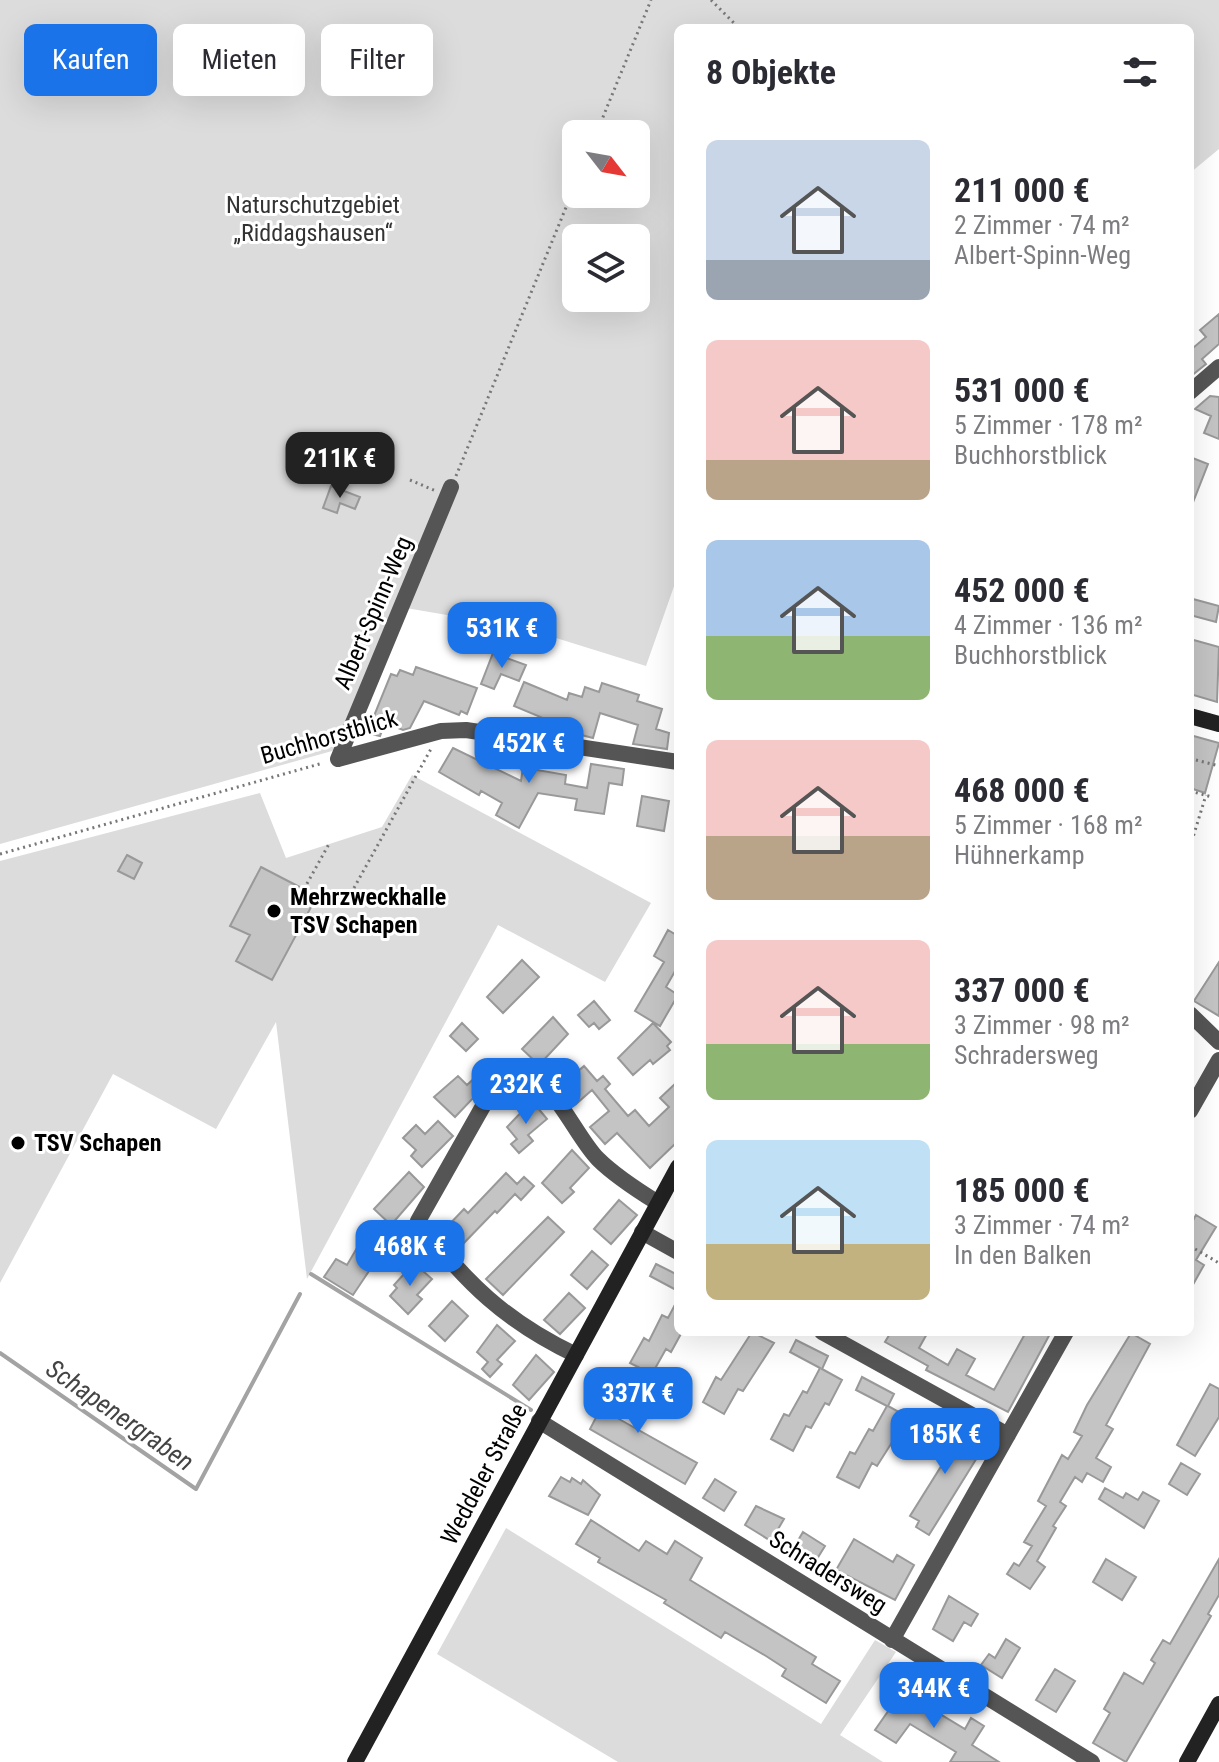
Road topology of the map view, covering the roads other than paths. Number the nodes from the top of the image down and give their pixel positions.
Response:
1 (1219, 367) edge
2 (1194, 386) edge
3 (449, 491) road end
4 (1194, 717) edge
5 (1219, 724) edge
6 (338, 759) joint
7 (674, 761) edge
8 (1194, 1018) edge
9 (1219, 1042) edge
10 (1219, 1060) edge
11 (1194, 1104) edge
12 (674, 1174) edge
13 (658, 1203) junction
14 (642, 1232) junction
15 (674, 1250) edge
16 (829, 1336) edge
17 (1064, 1336) edge
18 (576, 1355) junction
19 (539, 1421) junction
20 (1008, 1435) junction
21 (892, 1640) junction
22 (1219, 1704) edge
23 (355, 1762) edge
24 (1092, 1762) edge
25 (1187, 1762) edge

1 - 2 street
3 - 6 street, Albert-Spinn-Weg
4 - 5 street
6 - 7 street, Buchhorstblick
8 - 9 street
10 - 11 street
12 - 13 street, Weddeler Straße
13 - 14 street, Weddeler Straße
13 - 18 street
14 - 15 street
14 - 18 street, Weddeler Straße
16 - 20 street
17 - 20 street
18 - 19 street, Weddeler Straße
19 - 21 street, Schradersweg
19 - 23 street, Weddeler Straße
20 - 21 street
21 - 24 street, Schradersweg
22 - 25 street

